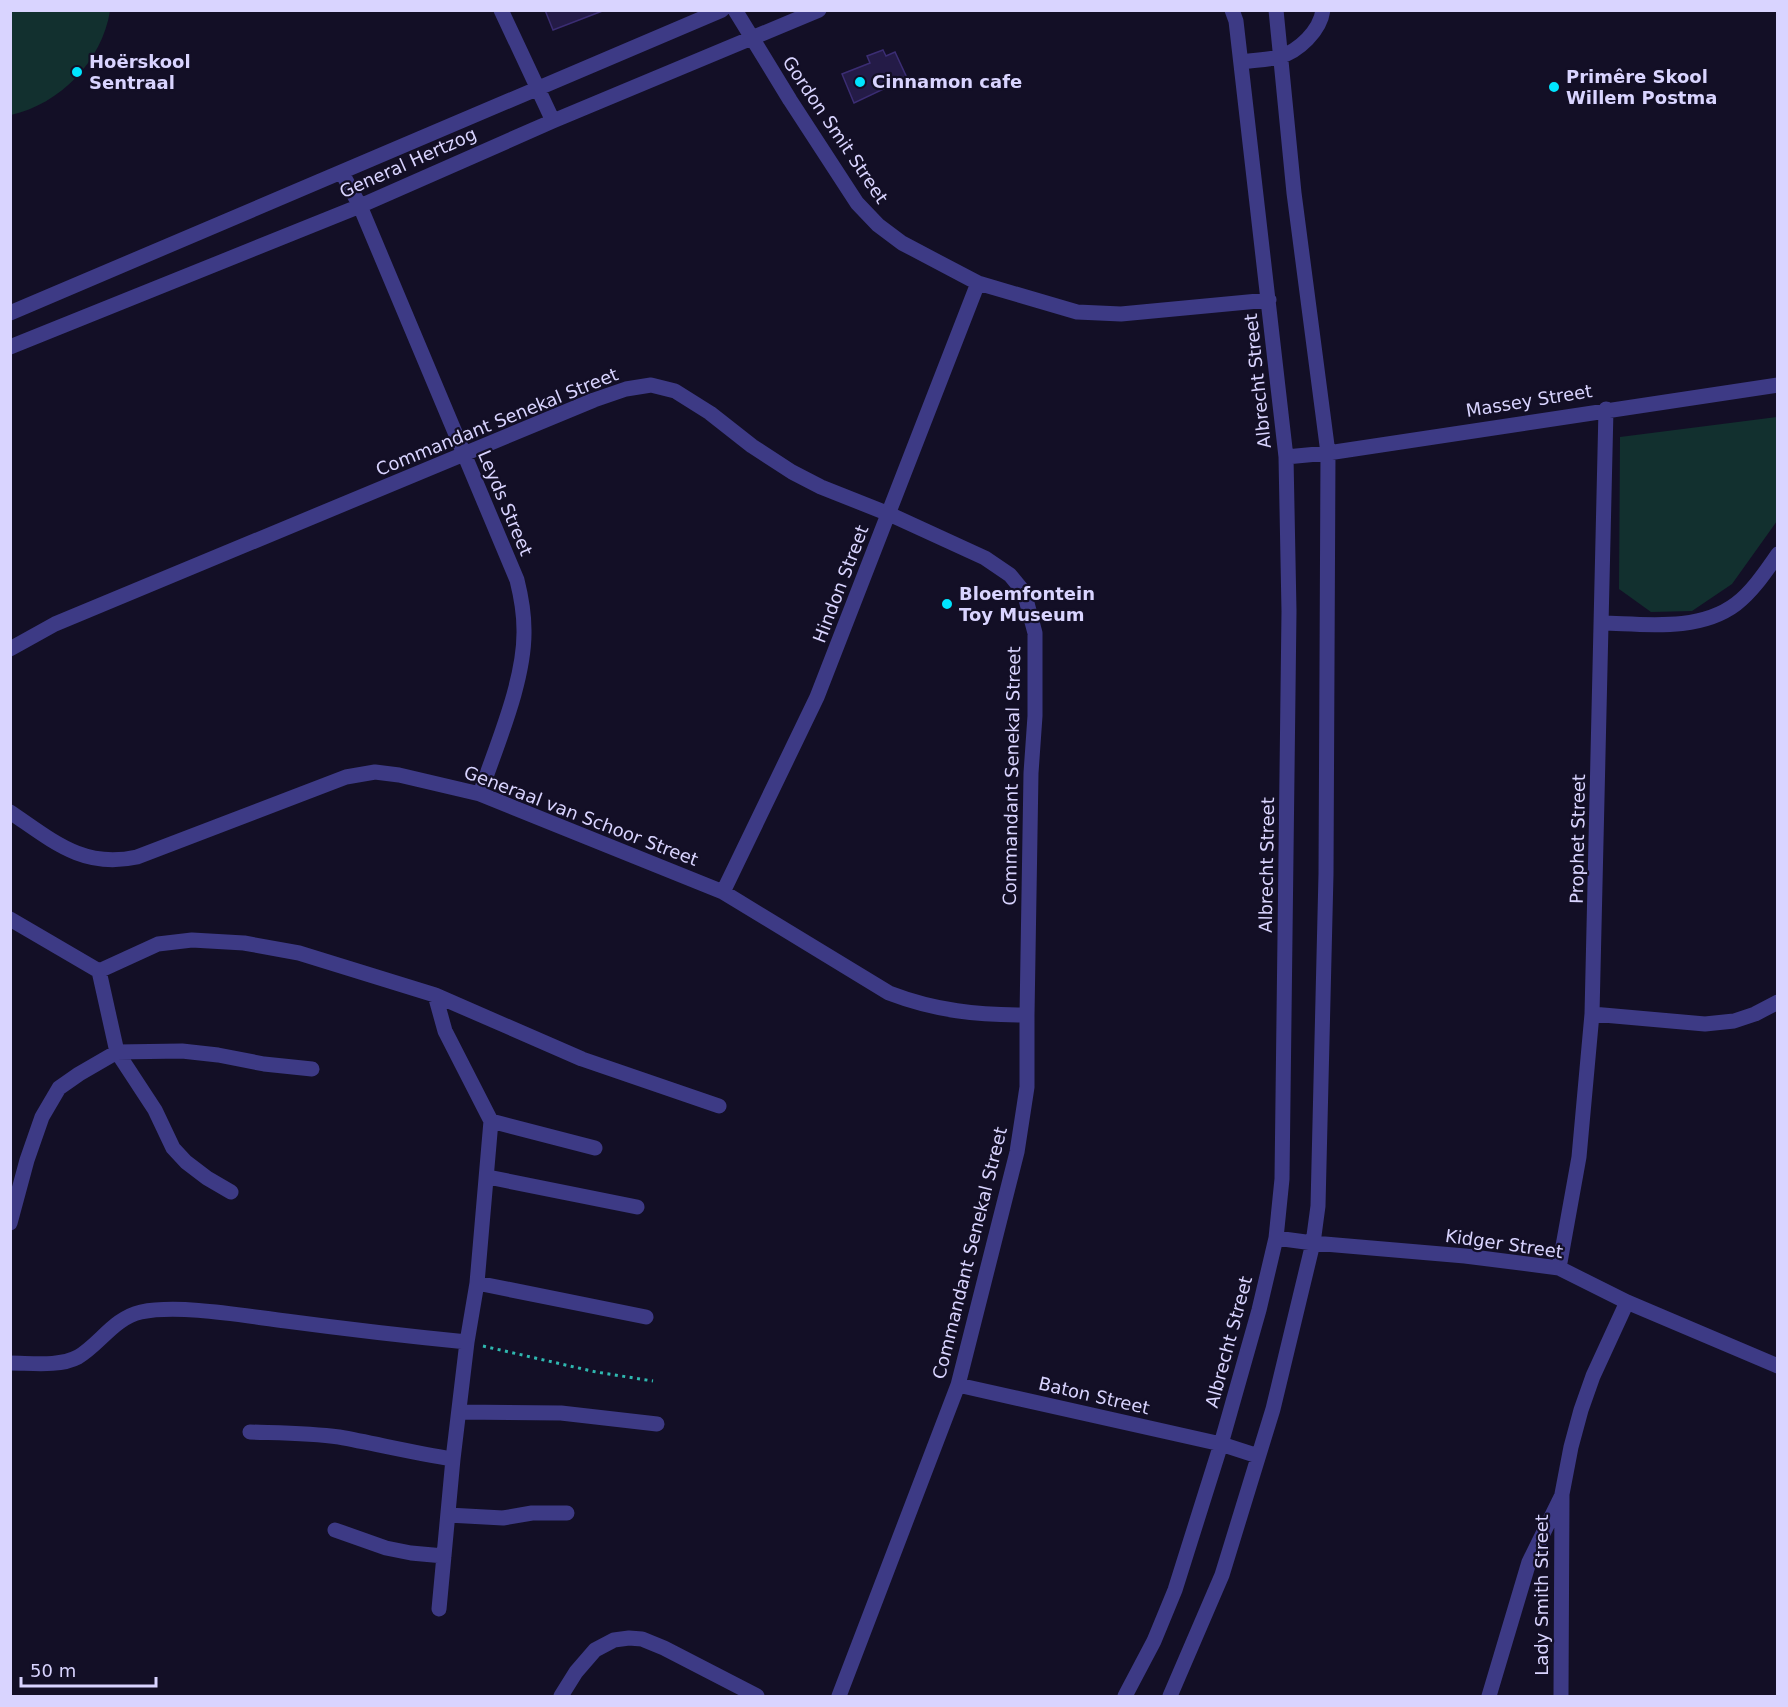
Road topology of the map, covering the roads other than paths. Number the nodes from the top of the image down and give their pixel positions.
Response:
1 (501, 10) edge
2 (722, 10) edge
3 (735, 10) edge
4 (819, 10) edge
5 (1232, 10) edge
6 (1276, 10) edge
7 (1323, 10) edge
8 (751, 39) junction
9 (1280, 57) junction
10 (1241, 62) junction
11 (539, 89) junction
12 (553, 121) junction
13 (342, 173) junction
14 (360, 206) junction
15 (978, 283) junction
16 (1269, 300) junction
17 (10, 313) edge
18 (10, 347) edge
19 (1778, 385) edge
20 (1606, 409) junction
21 (1328, 453) junction
22 (464, 455) junction
23 (1286, 457) junction
24 (889, 513) junction
25 (1778, 554) edge
26 (1602, 622) junction
27 (10, 649) edge
28 (480, 795) junction
29 (10, 813) edge
30 (723, 892) junction
31 (10, 919) edge
32 (99, 971) junction
33 (435, 996) junction
34 (1778, 1002) edge
35 (1592, 1014) junction
36 (1027, 1015) junction
37 (117, 1052) junction
38 (312, 1069) dead end
39 (719, 1106) dead end
40 (491, 1121) junction
41 (595, 1148) dead end
42 (488, 1177) junction
43 (231, 1192) dead end
44 (637, 1207) dead end
45 (10, 1223) edge
46 (1276, 1238) junction
47 (1313, 1243) junction
48 (1559, 1268) junction
49 (477, 1283) junction
50 (1627, 1302) junction
51 (646, 1317) dead end
52 (467, 1342) junction
53 (10, 1363) edge
54 (1778, 1366) edge
55 (958, 1385) junction
56 (459, 1412) junction
57 (657, 1425) dead end
58 (250, 1432) dead end
59 (1221, 1444) junction
60 (1258, 1456) junction
61 (453, 1459) junction
62 (1562, 1494) junction
63 (567, 1513) dead end
64 (447, 1515) junction
65 (335, 1530) dead end
66 (444, 1556) junction
67 (439, 1609) dead end
68 (561, 1696) edge
69 (757, 1696) edge
70 (838, 1696) edge
71 (1125, 1696) edge
72 (1170, 1696) edge
73 (1489, 1696) edge
74 (1561, 1696) edge

1 - 11 street
2 - 11 street, General Hertzog
3 - 8 street, Gordon Smit Street
4 - 8 street, General Hertzog
5 - 10 street, Albrecht Street
6 - 9 street
7 - 9 street
8 - 12 street, General Hertzog
8 - 15 street, Gordon Smit Street
9 - 10 street
9 - 21 street
10 - 16 street, Albrecht Street
11 - 12 street
11 - 13 street, General Hertzog
12 - 14 street, General Hertzog
13 - 14 street, Leyds Street
13 - 17 street, General Hertzog
14 - 18 street, General Hertzog
14 - 22 street, Leyds Street
15 - 16 street, Gordon Smit Street
15 - 24 street, Hindon Street
16 - 23 street, Albrecht Street
19 - 20 street, Massey Street
20 - 21 street, Massey Street
20 - 26 street, Prophet Street
21 - 23 street, Massey Street
21 - 47 street
22 - 24 street, Commandant Senekal Street
22 - 27 street, Commandant Senekal Street
22 - 28 street, Leyds Street
23 - 46 street, Albrecht Street
24 - 30 street, Hindon Street
24 - 36 street, Commandant Senekal Street
25 - 26 street
26 - 35 street, Prophet Street
28 - 29 street, Generaal van Schoor Street
28 - 30 street, Generaal van Schoor Street
30 - 36 street, Generaal van Schoor Street
31 - 32 street
32 - 33 street
32 - 37 street
33 - 39 street
33 - 40 street
34 - 35 street
35 - 48 street, Prophet Street
36 - 55 street, Commandant Senekal Street
37 - 38 street
37 - 43 street
37 - 45 street
40 - 41 street
40 - 42 street
42 - 44 street
42 - 49 street
46 - 47 street, Kidger Street
46 - 59 street, Albrecht Street
47 - 48 street, Kidger Street
47 - 60 street
48 - 50 street, Kidger Street
49 - 51 street
49 - 52 street
50 - 54 street, Kidger Street
50 - 62 street, Lady Smith Street
52 - 53 street
52 - 56 street
55 - 59 street, Baton Street
55 - 70 street, Commandant Senekal Street
56 - 57 street
56 - 61 street
58 - 61 street
59 - 60 street, Baton Street
59 - 71 street, Albrecht Street
60 - 72 street
61 - 64 street
62 - 73 street, Lady Smith Street
62 - 74 street, Lady Smith Street
63 - 64 street
64 - 66 street
65 - 66 street
66 - 67 street
68 - 69 street

